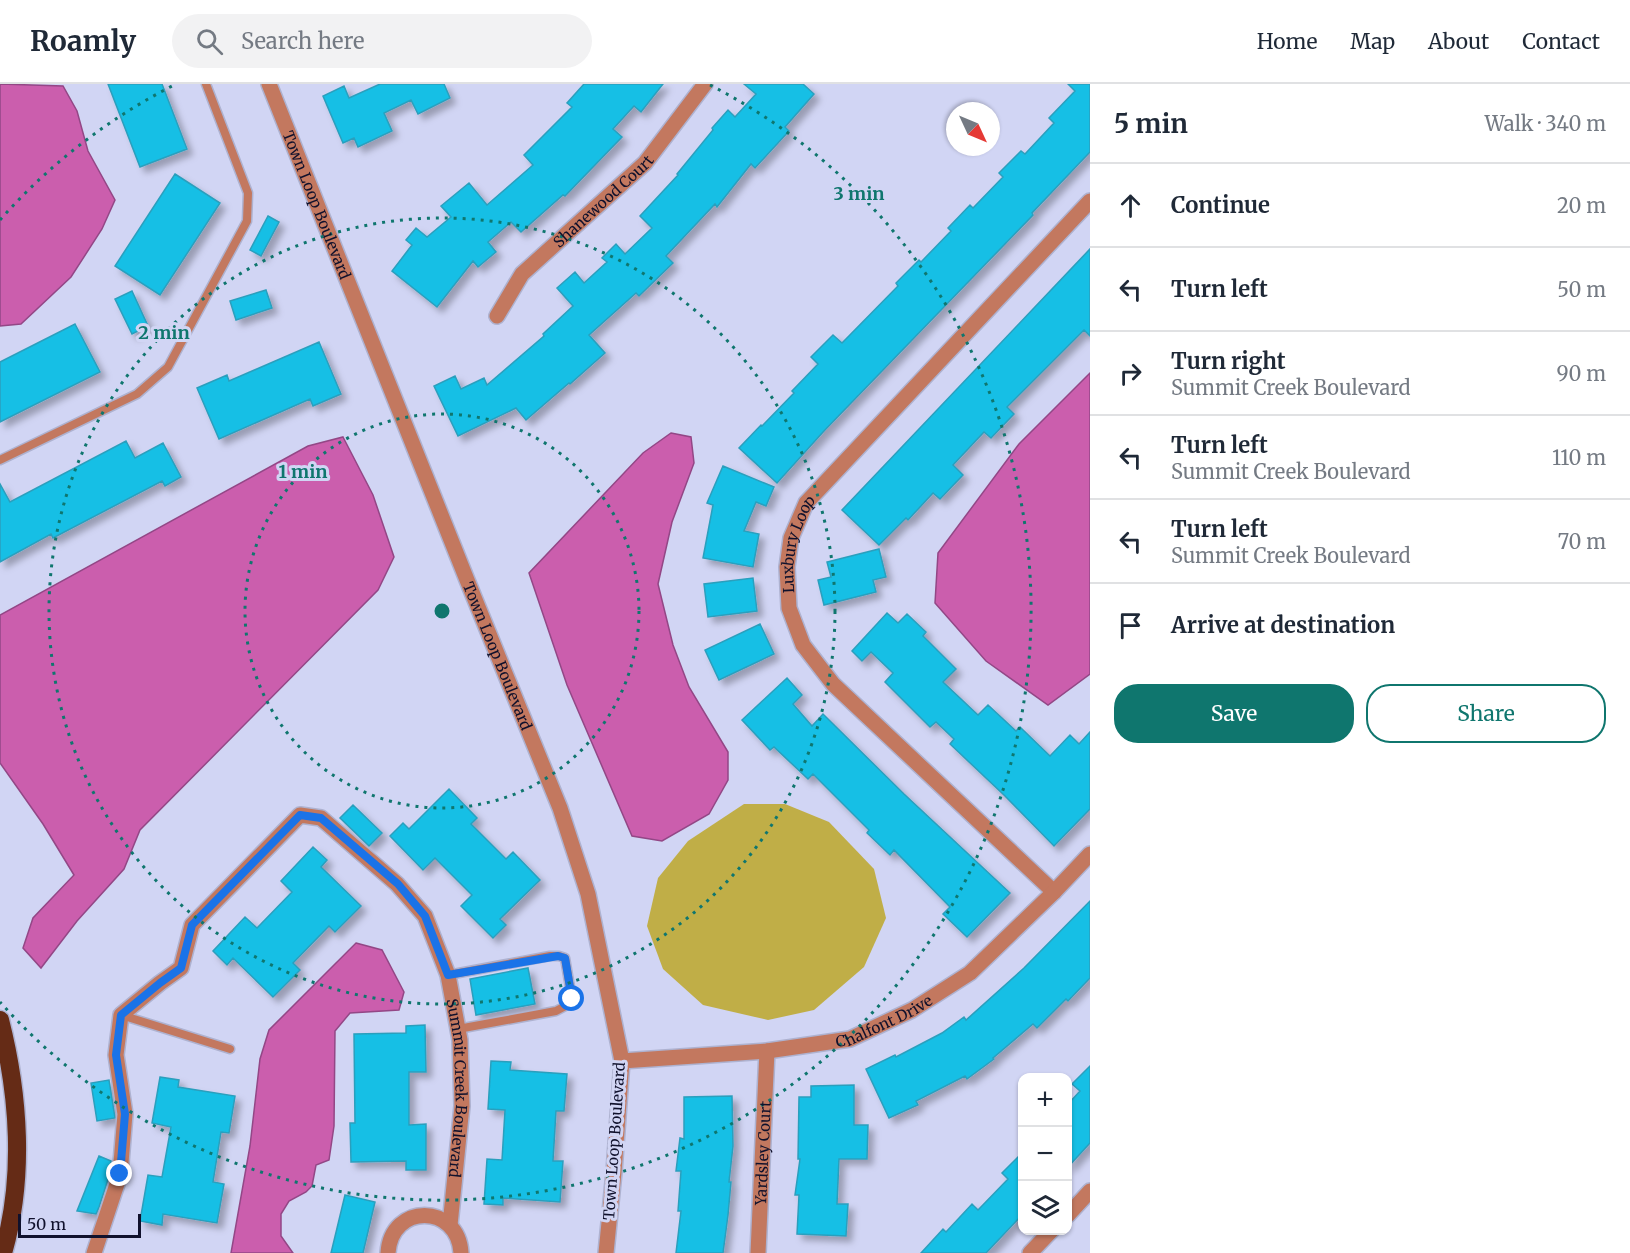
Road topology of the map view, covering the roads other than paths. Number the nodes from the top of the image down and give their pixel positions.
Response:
1 (206, 84) edge
2 (269, 84) edge
3 (705, 84) edge
4 (1090, 201) edge
5 (497, 316) dead end
6 (0, 460) edge
7 (1090, 854) edge
8 (1054, 892) junction
9 (448, 975) junction
10 (121, 1015) junction
11 (0, 1020) edge
12 (458, 1029) junction
13 (230, 1049) dead end
14 (767, 1052) junction
15 (622, 1061) junction
16 (1090, 1191) edge
17 (1072, 1211) edge
18 (450, 1225) junction
19 (1047, 1235) edge
20 (3, 1253) edge
21 (94, 1253) edge
22 (388, 1253) edge
23 (461, 1253) edge
24 (606, 1253) edge
25 (758, 1253) edge
26 (1030, 1253) edge

1 - 6 lane
2 - 15 street, Town Loop Boulevard
3 - 5 street, Shanewood Court
4 - 8 street, Luxbury Loop
7 - 8 street, Chalfont Drive
8 - 14 street, Chalfont Drive
9 - 10 street, Summit Creek Boulevard
9 - 12 street, Summit Creek Boulevard
9 - 12 lane
10 - 13 lane
10 - 21 street
11 - 20 highway
12 - 18 street, Summit Creek Boulevard
14 - 15 street, Chalfont Drive
14 - 25 street, Yardsley Court
15 - 24 street, Town Loop Boulevard
16 - 17 street
18 - 22 street
18 - 23 street, Summit Creek Boulevard
19 - 26 street

